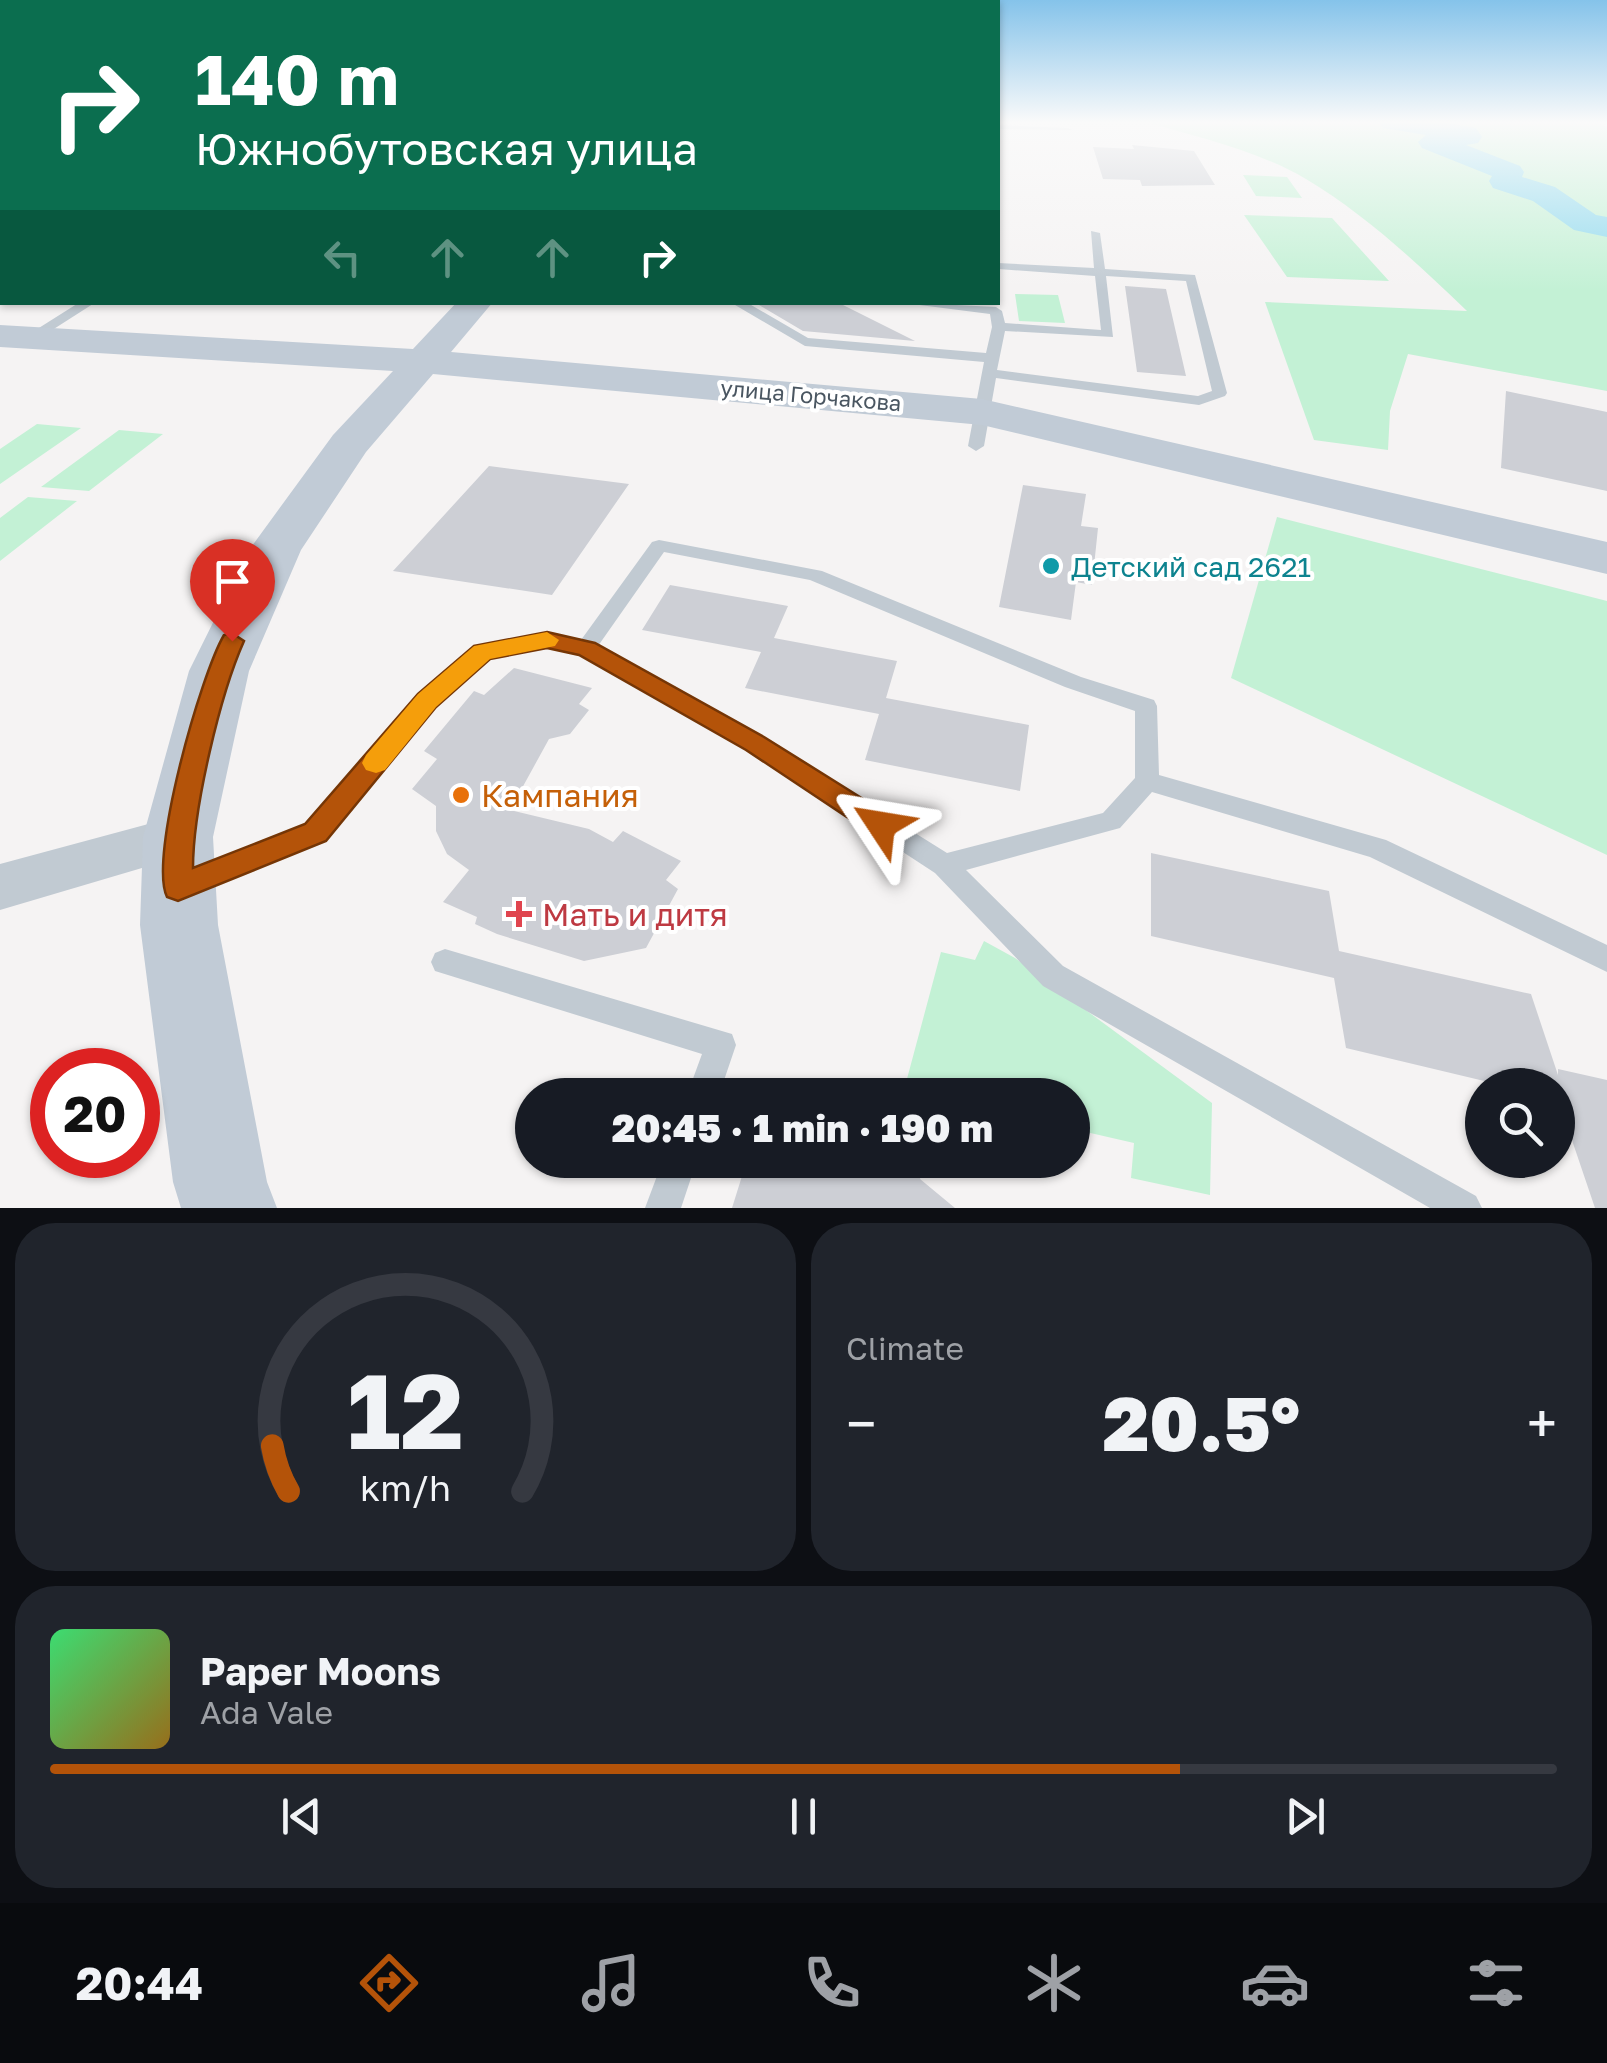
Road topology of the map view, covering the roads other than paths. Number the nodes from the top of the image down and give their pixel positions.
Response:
1 (1095, 234) dead end
2 (1000, 266) edge
3 (1099, 271) junction
4 (84, 305) edge
5 (473, 305) edge
6 (741, 305) edge
7 (933, 305) edge
8 (999, 327) junction
9 (15, 337) edge
10 (421, 361) junction
11 (985, 397) junction
12 (1607, 558) edge
13 (586, 648) junction
14 (1147, 782) junction
15 (178, 862) junction
16 (944, 866) junction
17 (0, 887) edge
18 (1607, 959) edge
19 (445, 962) dead end
20 (710, 1078) edge
21 (674, 1178) edge
22 (213, 1196) edge
23 (663, 1208) edge
24 (1464, 1208) edge

1 - 3 lane
2 - 3 lane
3 - 8 lane
3 - 11 lane
4 - 9 lane
5 - 10 street
6 - 11 lane
7 - 8 lane
8 - 11 lane
9 - 10 street, улица Горчакова
10 - 11 street, улица Горчакова
10 - 15 street
11 - 12 street, улица Горчакова
13 - 14 lane
13 - 15 lane
13 - 16 lane
14 - 16 lane
14 - 18 lane
15 - 17 street
15 - 22 street
16 - 24 lane
19 - 20 lane
21 - 23 lane

